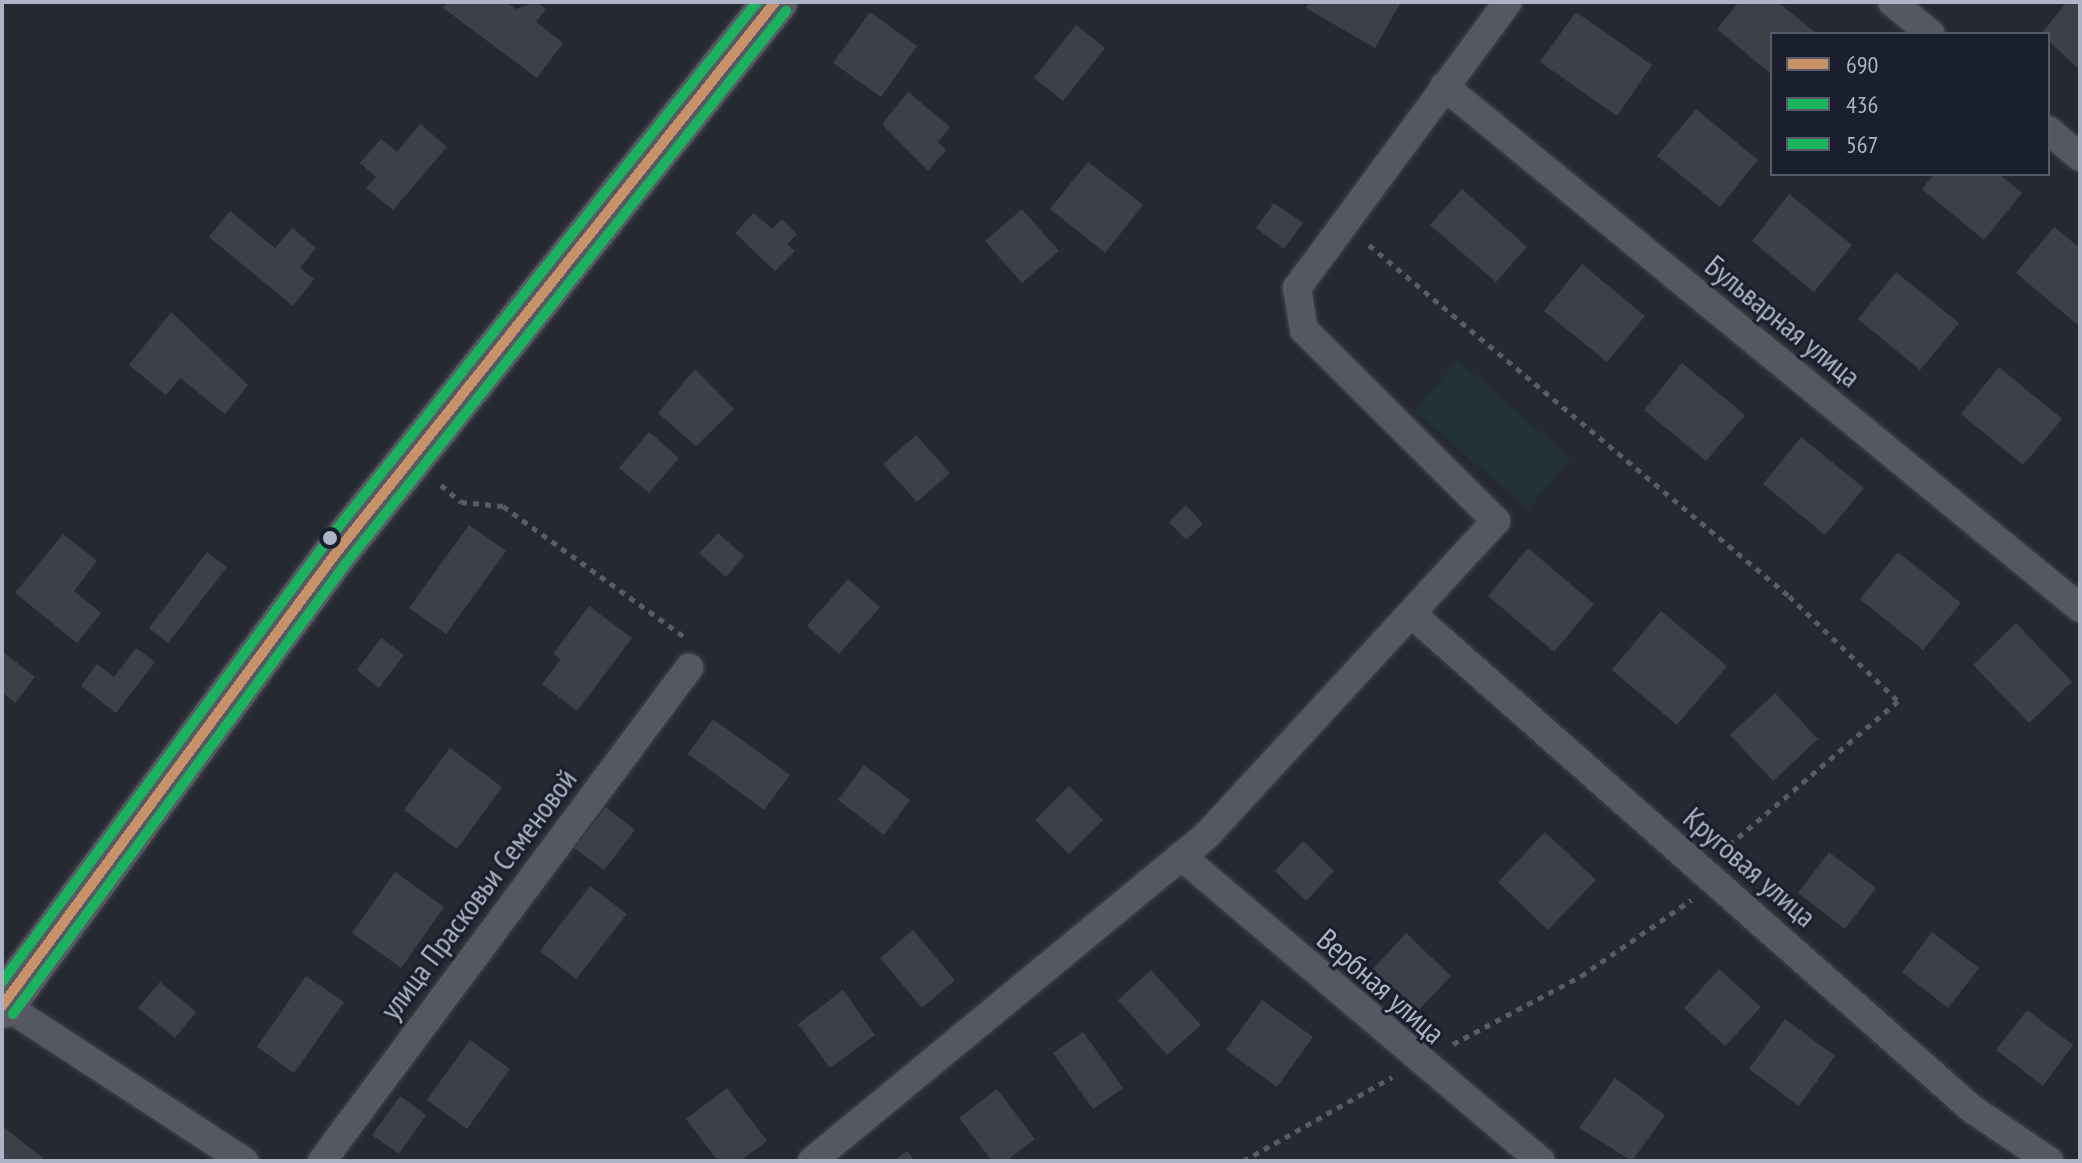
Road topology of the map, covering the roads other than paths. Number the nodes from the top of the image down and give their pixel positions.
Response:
1 (775, 2) edge
2 (1508, 2) edge
3 (1892, 2) edge
4 (1929, 32) edge
5 (1444, 86) junction
6 (2050, 132) edge
7 (2080, 157) edge
8 (2080, 608) edge
9 (1414, 616) junction
10 (689, 668) road end
11 (1181, 856) junction
12 (2, 1005) edge
13 (244, 1161) edge
14 (322, 1161) edge
15 (812, 1161) edge
16 (1541, 1161) edge
17 (2049, 1161) edge

1 - 12 main road
2 - 5 street
3 - 4 street
5 - 8 street, Бульварная улица
5 - 9 street
6 - 7 street
9 - 11 street
9 - 17 street, Круговая улица
10 - 14 street, улица Прасковьи Семеновой
11 - 15 street
11 - 16 street, Вербная улица
12 - 13 street

